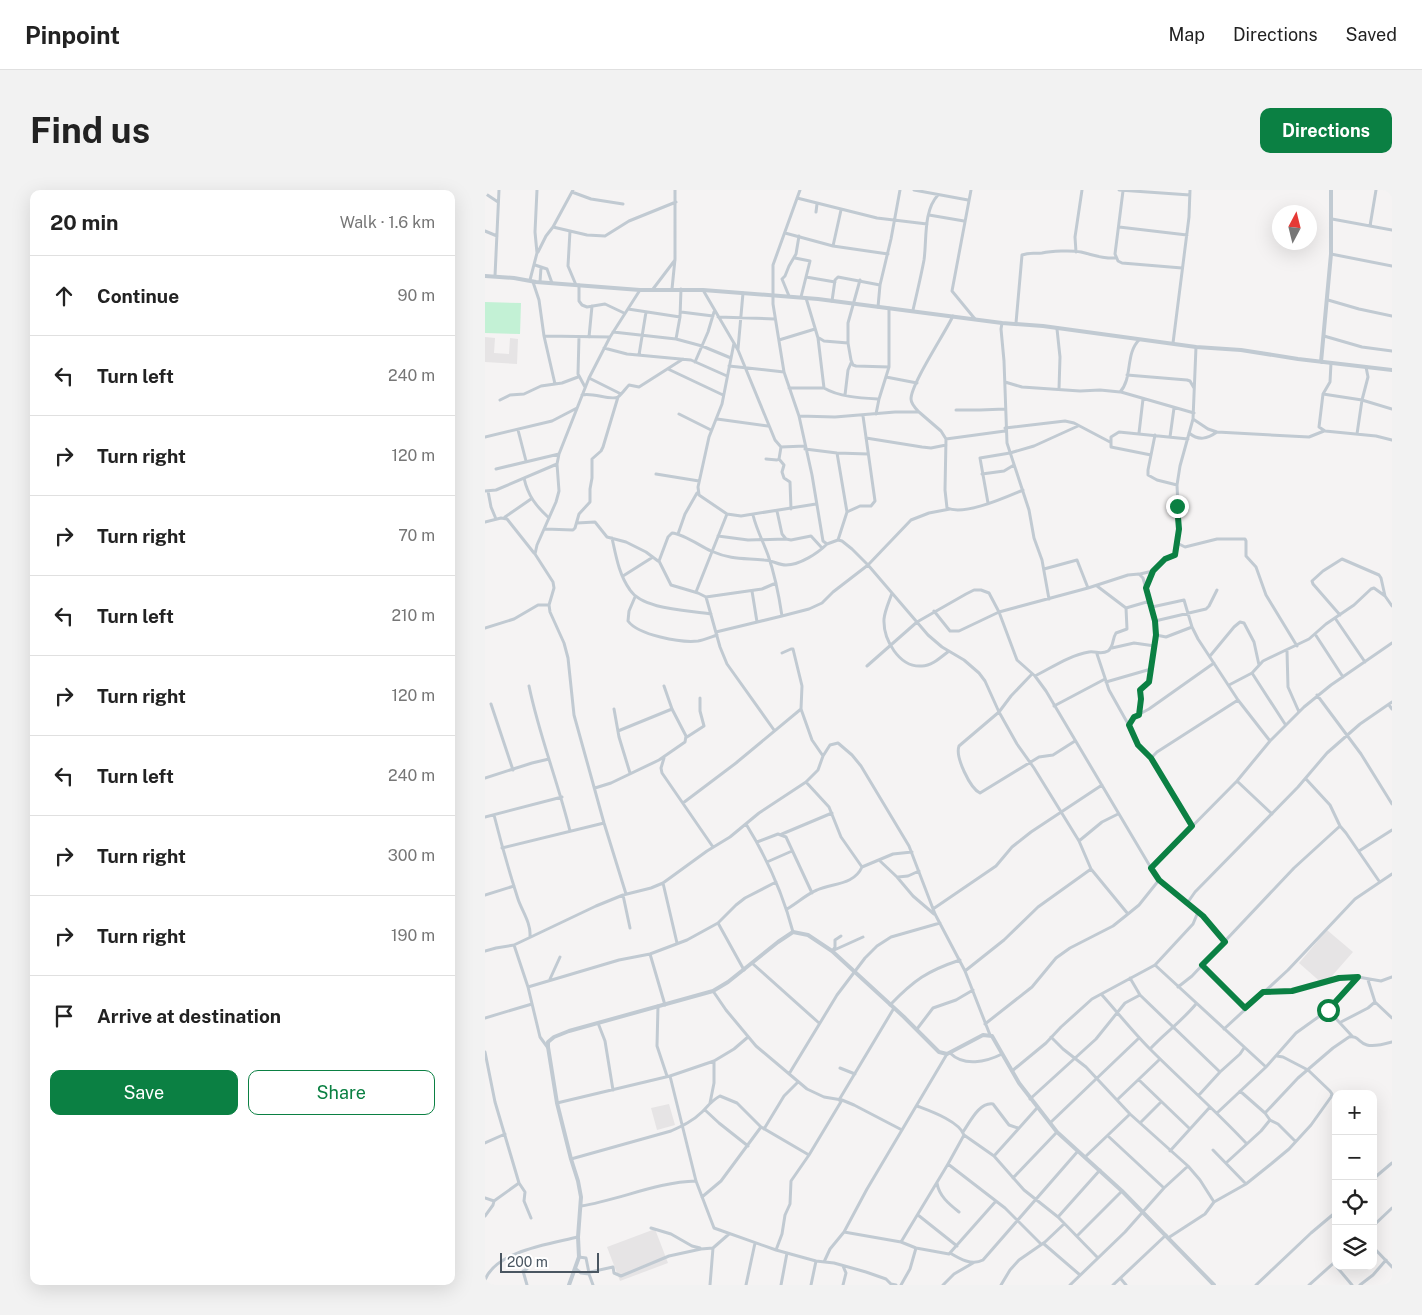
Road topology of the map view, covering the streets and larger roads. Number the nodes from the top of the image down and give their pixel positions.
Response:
1 (499, 190) edge
2 (537, 190) edge
3 (675, 190) edge
4 (800, 190) edge
5 (900, 190) edge
6 (914, 190) edge
7 (971, 190) edge
8 (1082, 190) edge
9 (1119, 190) edge
10 (1190, 190) edge
11 (1331, 190) edge
12 (1376, 190) edge
13 (573, 191) edge
14 (1123, 191) edge
15 (1130, 191) edge
16 (1169, 192) edge
17 (486, 194) edge
18 (938, 195) junction
19 (1190, 196) junction
20 (797, 198) junction
21 (968, 200) junction
22 (676, 202) junction
23 (499, 203) junction
24 (623, 204) dead end
25 (817, 204) junction
26 (841, 210) junction
27 (816, 212) dead end
28 (929, 214) junction
29 (1332, 219) junction
30 (895, 220) junction
31 (964, 221) junction
32 (927, 224) junction
33 (1370, 226) junction
34 (553, 227) junction
35 (1119, 227) junction
36 (570, 230) junction
37 (1392, 230) edge
38 (485, 231) edge
39 (785, 233) junction
40 (1187, 235) junction
41 (497, 236) junction
42 (799, 236) junction
43 (833, 246) junction
44 (1076, 252) junction
45 (537, 253) junction
46 (887, 254) junction
47 (1331, 254) junction
48 (794, 258) junction
49 (1116, 258) junction
50 (675, 259) junction
51 (535, 265) junction
52 (1392, 266) edge
53 (541, 267) junction
54 (1182, 268) junction
55 (485, 276) edge
56 (495, 276) junction
57 (806, 277) junction
58 (860, 280) junction
59 (531, 281) junction
60 (541, 282) junction
61 (835, 282) junction
62 (552, 283) junction
63 (880, 284) junction
64 (577, 285) junction
65 (653, 289) junction
66 (672, 289) junction
67 (681, 289) junction
68 (640, 290) junction
69 (703, 290) junction
70 (743, 293) junction
71 (773, 295) junction
72 (789, 296) junction
73 (801, 298) junction
74 (807, 298) junction
75 (1328, 300) junction
76 (833, 301) junction
77 (855, 304) junction
78 (591, 306) junction
79 (878, 307) junction
80 (889, 308) junction
81 (627, 309) junction
82 (913, 310) junction
83 (714, 311) junction
84 (646, 312) junction
85 (681, 312) junction
86 (624, 313) junction
87 (713, 316) junction
88 (953, 316) junction
89 (1392, 316) edge
90 (680, 317) junction
91 (718, 317) junction
92 (742, 318) junction
93 (775, 319) junction
94 (975, 319) junction
95 (1002, 323) junction
96 (1016, 323) junction
97 (815, 329) junction
98 (1057, 329) junction
99 (613, 332) junction
100 (544, 336) junction
101 (579, 336) junction
102 (643, 336) junction
103 (1324, 336) junction
104 (589, 337) junction
105 (609, 337) junction
106 (818, 338) junction
107 (676, 340) junction
108 (779, 340) junction
109 (1139, 340) junction
110 (734, 342) junction
111 (848, 343) junction
112 (1173, 343) junction
113 (702, 346) junction
114 (1196, 347) junction
115 (604, 348) junction
116 (738, 350) junction
117 (1392, 352) edge
118 (639, 355) junction
119 (731, 358) junction
120 (683, 359) junction
121 (695, 362) junction
122 (1321, 362) junction
123 (851, 363) junction
124 (1331, 363) junction
125 (729, 366) junction
126 (1366, 366) junction
127 (889, 367) junction
128 (745, 368) junction
129 (668, 369) junction
130 (1392, 370) edge
131 (784, 372) junction
132 (1127, 375) junction
133 (727, 376) junction
134 (579, 377) junction
135 (886, 377) junction
136 (589, 378) junction
137 (1005, 382) junction
138 (917, 383) junction
139 (555, 384) junction
140 (585, 387) junction
141 (789, 388) junction
142 (824, 388) junction
143 (1194, 388) junction
144 (1059, 389) junction
145 (1121, 392) junction
146 (582, 394) junction
147 (1323, 394) junction
148 (619, 395) junction
149 (723, 395) junction
150 (845, 395) junction
151 (879, 399) junction
152 (1143, 399) junction
153 (500, 400) dead end
154 (1362, 400) junction
155 (577, 408) junction
156 (1174, 408) junction
157 (1392, 408) edge
158 (1006, 409) junction
159 (956, 410) dead end
160 (919, 412) junction
161 (1194, 413) junction
162 (679, 414) dead end
163 (876, 414) junction
164 (799, 416) junction
165 (863, 416) junction
166 (717, 418) junction
167 (1193, 419) junction
168 (769, 426) junction
169 (1078, 426) junction
170 (1319, 427) junction
171 (518, 430) junction
172 (711, 430) junction
173 (1005, 430) junction
174 (1325, 431) junction
175 (1217, 432) junction
176 (1139, 433) junction
177 (1189, 433) junction
178 (1357, 434) junction
179 (1155, 435) junction
180 (1316, 435) junction
181 (485, 437) edge
182 (1170, 437) junction
183 (865, 438) junction
184 (946, 439) junction
185 (1188, 439) junction
186 (1392, 440) edge
187 (1110, 442) junction
188 (946, 445) junction
189 (781, 448) junction
190 (805, 448) junction
191 (837, 453) junction
192 (1010, 453) junction
193 (559, 454) junction
194 (868, 454) junction
195 (1151, 455) junction
196 (766, 459) dead end
197 (779, 459) junction
198 (526, 461) junction
199 (557, 464) junction
200 (1014, 465) junction
201 (496, 469) dead end
202 (656, 474) dead end
203 (981, 474) junction
204 (524, 478) junction
205 (699, 481) junction
206 (1177, 485) junction
207 (1023, 490) junction
208 (487, 491) edge
209 (698, 492) junction
210 (531, 499) junction
211 (988, 503) junction
212 (815, 504) junction
213 (951, 509) junction
214 (791, 510) junction
215 (777, 511) junction
216 (847, 512) junction
217 (727, 514) junction
218 (753, 515) junction
219 (505, 518) junction
220 (549, 518) junction
221 (496, 519) junction
222 (485, 522) edge
223 (577, 523) junction
224 (545, 528) junction
225 (678, 534) junction
226 (718, 536) junction
227 (612, 538) junction
228 (786, 539) junction
229 (761, 540) junction
230 (838, 540) junction
231 (1177, 543) junction
232 (827, 544) junction
233 (822, 548) junction
234 (711, 551) junction
235 (535, 554) junction
236 (653, 556) junction
237 (770, 560) junction
238 (659, 561) junction
239 (869, 565) junction
240 (1044, 569) junction
241 (1153, 571) junction
242 (1139, 574) junction
243 (623, 576) junction
244 (777, 583) junction
245 (1097, 586) junction
246 (1088, 588) junction
247 (1146, 588) junction
248 (1217, 590) dead end
249 (752, 591) junction
250 (696, 592) junction
251 (892, 593) junction
252 (1385, 596) junction
253 (635, 597) junction
254 (706, 598) junction
255 (1049, 599) junction
256 (1150, 601) junction
257 (549, 605) junction
258 (1392, 606) edge
259 (1151, 607) junction
260 (1126, 608) junction
261 (934, 611) junction
262 (999, 612) junction
263 (711, 614) junction
264 (1187, 614) junction
265 (1339, 615) junction
266 (782, 616) junction
267 (1335, 618) junction
268 (1155, 621) junction
269 (757, 622) junction
270 (917, 622) junction
271 (1192, 627) junction
272 (485, 628) edge
273 (716, 634) junction
274 (1315, 634) junction
275 (1156, 635) junction
276 (1392, 643) edge
277 (891, 646) junction
278 (1155, 646) junction
279 (1297, 646) junction
280 (1111, 648) junction
281 (949, 651) junction
282 (1287, 651) junction
283 (782, 653) dead end
284 (1097, 654) junction
285 (1210, 656) junction
286 (1365, 662) junction
287 (1214, 663) junction
288 (1259, 665) junction
289 (867, 666) dead end
290 (1151, 669) junction
291 (1252, 673) junction
292 (1033, 675) junction
293 (1343, 677) junction
294 (1106, 681) junction
295 (1229, 685) junction
296 (529, 686) dead end
297 (664, 686) dead end
298 (1317, 695) junction
299 (700, 698) dead end
300 (1238, 700) junction
301 (1390, 703) edge
302 (491, 704) dead end
303 (1054, 706) junction
304 (614, 709) dead end
305 (672, 709) junction
306 (801, 709) junction
307 (1392, 709) edge
308 (999, 712) junction
309 (1299, 712) junction
310 (1139, 715) junction
311 (1285, 724) junction
312 (1129, 725) junction
313 (774, 730) junction
314 (618, 731) junction
315 (1347, 736) junction
316 (687, 737) junction
317 (1075, 741) junction
318 (1270, 741) junction
319 (823, 756) junction
320 (664, 757) junction
321 (1151, 758) junction
322 (549, 759) junction
323 (1030, 763) junction
324 (513, 770) junction
325 (630, 773) junction
326 (485, 778) edge
327 (1306, 779) junction
328 (1237, 781) junction
329 (805, 782) junction
330 (1102, 785) junction
331 (595, 788) junction
332 (561, 797) junction
333 (1391, 802) edge
334 (683, 803) junction
335 (1061, 812) junction
336 (832, 813) junction
337 (1118, 814) junction
338 (1272, 814) junction
339 (494, 815) junction
340 (485, 817) edge
341 (604, 823) junction
342 (746, 824) junction
343 (1192, 826) junction
344 (1340, 826) junction
345 (571, 830) junction
346 (1392, 830) edge
347 (782, 834) junction
348 (1079, 841) junction
349 (757, 842) junction
350 (713, 847) junction
351 (502, 848) junction
352 (792, 851) junction
353 (1359, 851) junction
354 (912, 852) junction
355 (879, 860) junction
356 (767, 862) junction
357 (862, 867) junction
358 (1151, 868) junction
359 (1091, 869) junction
360 (919, 871) junction
361 (1392, 874) edge
362 (897, 877) junction
363 (1159, 880) junction
364 (1379, 881) junction
365 (663, 882) junction
366 (776, 882) junction
367 (514, 886) junction
368 (812, 893) junction
369 (625, 894) junction
370 (485, 895) edge
371 (1188, 902) junction
372 (787, 909) junction
373 (933, 909) junction
374 (1198, 912) junction
375 (935, 914) junction
376 (1128, 914) junction
377 (718, 923) junction
378 (940, 923) junction
379 (630, 928) dead end
380 (793, 932) junction
381 (841, 936) dead end
382 (530, 937) junction
383 (863, 938) dead end
384 (1225, 942) junction
385 (677, 943) junction
386 (514, 945) junction
387 (485, 951) edge
388 (832, 951) junction
389 (650, 954) junction
390 (560, 957) dead end
391 (960, 960) junction
392 (753, 964) junction
393 (1155, 965) junction
394 (1202, 965) junction
395 (744, 970) junction
396 (854, 971) junction
397 (965, 971) junction
398 (1358, 977) junction
399 (1392, 977) edge
400 (1130, 978) junction
401 (1368, 979) junction
402 (549, 980) junction
403 (528, 987) junction
404 (1178, 987) junction
405 (973, 990) junction
406 (713, 991) junction
407 (1263, 992) junction
408 (1102, 994) junction
409 (1141, 995) junction
410 (1375, 1002) junction
411 (532, 1004) junction
412 (1196, 1004) junction
413 (665, 1005) junction
414 (658, 1006) junction
415 (892, 1006) junction
416 (1245, 1008) junction
417 (1328, 1010) junction
418 (1117, 1014) junction
419 (485, 1018) edge
420 (1392, 1018) edge
421 (1341, 1022) junction
422 (598, 1023) junction
423 (819, 1023) junction
424 (985, 1024) junction
425 (1174, 1026) junction
426 (917, 1029) junction
427 (1224, 1029) junction
428 (990, 1035) junction
429 (1352, 1036) junction
430 (748, 1037) junction
431 (1051, 1037) junction
432 (1139, 1038) junction
433 (1392, 1043) edge
434 (548, 1048) junction
435 (1245, 1048) junction
436 (1150, 1049) junction
437 (485, 1052) edge
438 (948, 1053) junction
439 (1002, 1054) junction
440 (1277, 1056) junction
441 (1074, 1059) junction
442 (1160, 1059) junction
443 (714, 1062) junction
444 (1266, 1067) junction
445 (840, 1068) dead end
446 (1307, 1070) junction
447 (1011, 1071) junction
448 (1220, 1072) junction
449 (789, 1074) junction
450 (855, 1074) junction
451 (668, 1076) junction
452 (1097, 1078) junction
453 (1139, 1080) junction
454 (798, 1082) junction
455 (613, 1090) junction
456 (1240, 1091) junction
457 (1199, 1095) junction
458 (1030, 1099) junction
459 (841, 1100) junction
460 (1117, 1100) junction
461 (1161, 1102) junction
462 (557, 1103) junction
463 (709, 1104) junction
464 (917, 1106) junction
465 (1211, 1107) junction
466 (1037, 1108) junction
467 (705, 1110) junction
468 (1217, 1113) junction
469 (1265, 1113) junction
470 (1131, 1114) junction
471 (1270, 1120) junction
472 (1141, 1122) junction
473 (1051, 1124) junction
474 (683, 1126) junction
475 (763, 1128) junction
476 (1018, 1128) junction
477 (1189, 1128) junction
478 (902, 1130) junction
479 (1057, 1132) junction
480 (505, 1134) junction
481 (963, 1134) junction
482 (1108, 1136) junction
483 (1295, 1141) junction
484 (485, 1143) edge
485 (1245, 1143) junction
486 (748, 1146) junction
487 (1170, 1150) junction
488 (1213, 1150) dead end
489 (1078, 1152) junction
490 (809, 1155) junction
491 (994, 1156) junction
492 (1085, 1157) junction
493 (571, 1159) junction
494 (1226, 1163) junction
495 (1392, 1163) edge
496 (948, 1164) junction
497 (1188, 1166) junction
498 (1100, 1170) junction
499 (1377, 1176) edge
500 (1013, 1178) junction
501 (696, 1181) junction
502 (937, 1182) junction
503 (519, 1183) junction
504 (1246, 1184) junction
505 (1164, 1188) junction
506 (1122, 1191) junction
507 (702, 1197) junction
508 (485, 1198) edge
509 (996, 1201) junction
510 (1036, 1201) junction
511 (494, 1202) junction
512 (1214, 1202) junction
513 (581, 1206) junction
514 (1392, 1208) edge
515 (959, 1212) dead end
516 (1143, 1212) junction
517 (918, 1215) junction
518 (1332, 1215) edge
519 (485, 1216) edge
520 (1059, 1217) junction
521 (531, 1218) dead end
522 (1017, 1220) junction
523 (1064, 1224) junction
524 (1374, 1225) edge
525 (651, 1228) dead end
526 (844, 1232) junction
527 (729, 1234) junction
528 (1077, 1236) junction
529 (1167, 1236) junction
530 (578, 1237) junction
531 (901, 1242) junction
532 (755, 1243) junction
533 (1041, 1244) junction
534 (957, 1246) junction
535 (701, 1248) junction
536 (713, 1248) junction
537 (916, 1248) junction
538 (776, 1250) junction
539 (1377, 1251) edge
540 (787, 1253) junction
541 (518, 1254) junction
542 (950, 1254) junction
543 (579, 1257) junction
544 (1098, 1258) junction
545 (1386, 1260) junction
546 (816, 1261) junction
547 (823, 1262) junction
548 (974, 1263) junction
549 (843, 1266) junction
550 (1332, 1266) edge
551 (1392, 1267) edge
552 (576, 1269) junction
553 (1340, 1270) edge
554 (587, 1273) junction
555 (1080, 1276) junction
556 (1121, 1279) junction
557 (485, 1283) edge
558 (527, 1285) edge
559 (569, 1285) edge
560 (593, 1285) edge
561 (710, 1285) edge
562 (746, 1285) edge
563 (781, 1285) edge
564 (811, 1285) edge
565 (843, 1285) edge
566 (893, 1285) edge
567 (901, 1285) edge
568 (943, 1285) edge
569 (1001, 1285) edge
570 (1070, 1285) edge
571 (1113, 1285) edge
572 (1126, 1285) edge
573 (1214, 1285) edge
574 (1256, 1285) edge
575 (1309, 1285) edge
576 (1352, 1285) edge
577 (1360, 1285) edge

1 - 23 street
2 - 45 street
3 - 22 street
4 - 20 street
5 - 30 street
6 - 18 street
7 - 21 street
8 - 44 street
9 - 14 street
10 - 19 street
11 - 29 street
12 - 33 street
13 - 24 street
13 - 34 street
14 - 15 street
14 - 35 street
15 - 16 street
16 - 19 street
17 - 23 street
18 - 21 street
18 - 28 street
19 - 40 street
20 - 25 street
20 - 39 street
21 - 31 street
22 - 36 street
22 - 50 street
23 - 41 street
25 - 26 street
25 - 27 street
26 - 30 street
26 - 43 street
28 - 31 street
28 - 32 street
29 - 33 street
29 - 47 street
30 - 32 street
30 - 46 street
31 - 94 street
32 - 82 street
33 - 37 street
34 - 36 street
34 - 45 street
35 - 40 street
35 - 49 street
36 - 64 street
38 - 41 street
39 - 42 street
39 - 71 street
40 - 54 street
41 - 56 street
42 - 43 street
42 - 48 street
43 - 46 street
44 - 49 street
44 - 96 street
45 - 51 street
46 - 63 street
47 - 52 street
47 - 75 street
48 - 57 street
48 - 72 street
49 - 54 street
50 - 65 street
50 - 66 street
51 - 53 street
51 - 59 street
53 - 60 street
53 - 62 street
54 - 112 street
55 - 56 street
56 - 59 street
57 - 61 street
57 - 73 street
58 - 61 street
58 - 63 street
58 - 77 street
59 - 60 street
59 - 100 street
60 - 62 street
61 - 76 street
62 - 64 street
63 - 79 street
64 - 68 street
64 - 78 street
65 - 66 street
65 - 68 street
66 - 67 street
67 - 69 street
67 - 85 street
68 - 81 street
69 - 70 street
69 - 83 street
70 - 71 street
70 - 92 street
71 - 72 street
71 - 93 street
72 - 73 street
73 - 74 street
74 - 76 street
74 - 97 street
75 - 89 street
75 - 103 street
76 - 77 street
77 - 79 street
77 - 111 street
78 - 86 street
78 - 104 street
79 - 80 street
80 - 82 street
80 - 127 street
81 - 84 street
81 - 86 street
82 - 88 street
83 - 87 street
83 - 91 street
84 - 90 street
84 - 102 street
85 - 87 street
85 - 90 street
86 - 99 street
87 - 113 street
88 - 94 street
88 - 138 street
90 - 107 street
91 - 92 street
91 - 110 street
92 - 93 street
92 - 116 street
93 - 108 street
94 - 95 street
95 - 96 street
95 - 137 street
96 - 98 street
97 - 106 street
97 - 108 street
98 - 109 street
98 - 144 street
99 - 102 street
99 - 105 street
100 - 101 street
100 - 139 street
101 - 104 street
101 - 134 street
102 - 107 street
102 - 118 street
103 - 117 street
103 - 122 street
104 - 105 street
105 - 115 street
106 - 111 street
106 - 142 street
107 - 113 street
108 - 131 street
109 - 112 street
109 - 132 street
110 - 116 street
110 - 119 street
111 - 123 street
112 - 114 street
113 - 119 street
113 - 121 street
114 - 122 street
114 - 143 street
115 - 118 street
115 - 136 street
116 - 128 street
118 - 120 street
119 - 125 street
120 - 121 street
120 - 129 street
121 - 133 street
122 - 124 street
123 - 127 street
123 - 150 street
124 - 126 street
124 - 147 street
125 - 128 street
125 - 133 street
126 - 130 street
126 - 154 street
127 - 135 street
128 - 131 street
128 - 168 street
129 - 148 street
129 - 149 street
131 - 141 street
132 - 143 street
132 - 145 street
133 - 149 street
134 - 139 street
134 - 140 street
135 - 138 street
135 - 151 street
136 - 140 street
136 - 148 street
137 - 144 street
137 - 158 street
138 - 160 street
139 - 153 street
140 - 146 street
141 - 142 street
141 - 164 street
142 - 150 street
143 - 161 street
144 - 145 street
145 - 152 street
146 - 148 street
146 - 155 street
147 - 154 street
147 - 170 street
148 - 223 street
149 - 166 street
150 - 151 street
151 - 163 street
152 - 156 street
152 - 176 street
154 - 157 street
154 - 178 street
155 - 171 street
155 - 193 street
156 - 161 street
156 - 182 street
158 - 159 street
158 - 173 street
160 - 163 street
160 - 184 street
161 - 167 street
162 - 172 street
163 - 165 street
164 - 165 street
164 - 190 street
165 - 183 street
166 - 168 street
166 - 172 street
167 - 175 street
167 - 177 street
168 - 189 street
169 - 173 street
169 - 187 street
169 - 192 street
170 - 174 street
170 - 180 street
171 - 181 street
171 - 198 street
172 - 205 street
173 - 184 street
173 - 192 street
174 - 178 street
174 - 180 street
175 - 177 street
175 - 180 street
176 - 179 street
176 - 187 street
177 - 185 street
178 - 186 street
179 - 182 street
179 - 195 street
182 - 185 street
183 - 188 street
183 - 194 street
184 - 188 street
185 - 206 street
187 - 195 street
188 - 213 street
189 - 190 street
189 - 197 street
190 - 191 street
190 - 212 street
191 - 194 street
191 - 216 street
192 - 200 street
192 - 203 street
193 - 198 street
193 - 199 street
194 - 216 street
195 - 206 street
196 - 197 street
197 - 214 street
198 - 201 street
199 - 204 street
199 - 220 street
200 - 203 street
200 - 207 street
202 - 205 street
203 - 211 street
204 - 208 street
204 - 210 street
205 - 209 street
206 - 231 street
207 - 211 street
207 - 240 street
208 - 221 street
209 - 217 street
209 - 225 street
210 - 219 street
210 - 220 street
211 - 213 street
212 - 214 street
212 - 232 street
213 - 239 street
214 - 215 street
215 - 218 street
215 - 228 street
216 - 230 street
217 - 218 street
217 - 226 street
218 - 229 street
219 - 221 street
219 - 235 street
220 - 224 street
221 - 222 street
223 - 224 street
223 - 227 street
224 - 235 street
225 - 234 street
225 - 238 street
226 - 229 street
226 - 234 street
227 - 236 street
227 - 243 street
228 - 229 street
228 - 233 street
229 - 237 street
230 - 232 street
230 - 239 street
231 - 241 street
231 - 279 street
232 - 233 street
233 - 237 street
234 - 237 street
234 - 250 street
235 - 257 street
236 - 238 street
236 - 243 street
237 - 244 street
238 - 250 street
239 - 251 street
239 - 266 street
240 - 246 street
240 - 255 street
241 - 242 street
241 - 247 street
242 - 245 street
242 - 247 street
243 - 253 street
244 - 249 street
244 - 266 street
245 - 246 street
245 - 260 street
246 - 255 street
247 - 256 street
248 - 264 street
249 - 254 street
249 - 269 street
250 - 254 street
251 - 270 street
251 - 277 street
252 - 258 street
252 - 265 street
252 - 265 street
253 - 263 street
253 - 273 street
254 - 263 street
255 - 262 street
256 - 259 street
256 - 260 street
257 - 272 street
257 - 331 street
259 - 264 street
259 - 268 street
260 - 280 street
261 - 262 street
261 - 262 street
261 - 270 street
262 - 292 street
263 - 273 street
264 - 268 street
264 - 271 street
265 - 267 street
266 - 269 street
267 - 274 street
267 - 286 street
268 - 275 street
269 - 273 street
270 - 277 street
270 - 281 street
271 - 275 street
271 - 285 street
273 - 313 street
274 - 279 street
274 - 293 street
275 - 278 street
276 - 286 street
277 - 281 street
277 - 289 street
278 - 280 street
278 - 290 street
279 - 282 street
280 - 284 street
281 - 308 street
282 - 288 street
282 - 309 street
283 - 306 street
284 - 292 street
284 - 294 street
285 - 287 street
285 - 288 street
286 - 293 street
287 - 295 street
287 - 310 street
288 - 291 street
290 - 294 street
290 - 310 street
291 - 295 street
291 - 311 street
292 - 303 street
292 - 308 street
293 - 298 street
294 - 303 street
294 - 312 street
295 - 300 street
296 - 322 street
297 - 305 street
298 - 309 street
298 - 315 street
299 - 316 street
300 - 318 street
300 - 321 street
301 - 307 street
301 - 315 street
302 - 324 street
303 - 317 street
304 - 314 street
305 - 314 street
305 - 316 street
306 - 313 street
306 - 319 street
308 - 323 street
308 - 323 street
309 - 311 street
310 - 312 street
311 - 318 street
312 - 321 street
313 - 334 street
314 - 325 street
315 - 327 street
315 - 333 street
316 - 320 street
317 - 323 street
317 - 330 street
318 - 328 street
319 - 329 street
319 - 354 street
320 - 325 street
320 - 334 street
321 - 343 street
322 - 324 street
322 - 332 street
323 - 335 street
324 - 326 street
325 - 331 street
327 - 338 street
327 - 344 street
328 - 338 street
328 - 343 street
329 - 336 street
329 - 342 street
330 - 335 street
330 - 337 street
331 - 341 street
332 - 339 street
332 - 345 street
334 - 350 street
335 - 348 street
335 - 373 street
336 - 347 street
336 - 357 street
337 - 348 street
337 - 358 street
338 - 371 street
339 - 340 street
339 - 351 street
341 - 345 street
341 - 369 street
342 - 349 street
342 - 350 street
343 - 358 street
344 - 353 street
344 - 384 street
345 - 351 street
346 - 353 street
347 - 349 street
347 - 352 street
348 - 359 street
349 - 356 street
350 - 365 street
351 - 367 street
352 - 356 street
352 - 368 street
353 - 364 street
354 - 355 street
354 - 360 street
355 - 357 street
355 - 362 street
356 - 366 street
357 - 368 street
358 - 363 street
359 - 376 street
359 - 397 street
360 - 362 street
360 - 373 street
361 - 364 street
362 - 375 street
363 - 371 street
363 - 376 street
364 - 407 street
365 - 369 street
365 - 385 street
366 - 372 street
366 - 377 street
367 - 370 street
367 - 382 street
368 - 372 street
369 - 379 street
369 - 382 street
371 - 374 street
372 - 380 street
373 - 375 street
374 - 384 street
374 - 393 street
375 - 378 street
376 - 424 street
377 - 385 street
377 - 395 street
378 - 391 street
378 - 396 street
380 - 388 street
380 - 392 street
381 - 388 street
382 - 386 street
383 - 388 street
384 - 394 street
385 - 389 street
386 - 387 street
386 - 403 street
388 - 396 street
389 - 402 street
389 - 413 street
390 - 402 street
391 - 397 street
391 - 415 street
392 - 395 street
392 - 423 street
393 - 400 street
393 - 404 street
394 - 404 street
394 - 416 street
395 - 406 street
396 - 415 street
396 - 423 street
397 - 405 street
398 - 401 street
398 - 407 street
398 - 417 street
399 - 401 street
400 - 408 street
400 - 409 street
401 - 410 street
402 - 403 street
403 - 411 street
404 - 412 street
405 - 424 street
405 - 426 street
406 - 413 street
406 - 430 street
407 - 416 street
408 - 418 street
408 - 431 street
409 - 418 street
409 - 425 street
410 - 420 street
410 - 421 street
411 - 419 street
411 - 434 street
412 - 425 street
412 - 427 street
413 - 414 street
414 - 422 street
414 - 451 street
415 - 426 street
415 - 450 street
416 - 427 street
417 - 421 street
417 - 440 street
418 - 432 street
418 - 441 street
421 - 429 street
422 - 434 street
422 - 455 street
423 - 449 street
424 - 428 street
425 - 436 street
425 - 448 street
426 - 438 street
427 - 435 street
428 - 438 street
428 - 439 street
429 - 433 street
429 - 446 street
430 - 443 street
430 - 449 street
431 - 441 street
431 - 447 street
432 - 436 street
432 - 452 street
434 - 462 street
435 - 444 street
435 - 448 street
436 - 442 street
437 - 480 street
438 - 439 street
438 - 464 street
439 - 447 street
440 - 444 street
440 - 446 street
441 - 452 street
441 - 458 street
442 - 453 street
442 - 457 street
443 - 451 street
443 - 463 street
444 - 456 street
445 - 450 street
446 - 469 street
446 - 483 street
447 - 458 street
448 - 457 street
449 - 454 street
450 - 459 street
451 - 455 street
451 - 474 street
452 - 460 street
452 - 473 street
453 - 460 street
453 - 461 street
454 - 459 street
454 - 475 street
455 - 462 street
456 - 468 street
456 - 469 street
457 - 465 street
458 - 466 street
459 - 478 street
459 - 490 street
460 - 470 street
461 - 472 street
461 - 477 street
462 - 493 street
463 - 467 street
463 - 475 street
464 - 478 street
464 - 481 street
465 - 468 street
465 - 477 street
466 - 473 street
466 - 476 street
467 - 474 street
467 - 486 street
468 - 485 street
469 - 471 street
470 - 472 street
470 - 482 street
471 - 483 street
471 - 485 street
472 - 487 street
473 - 479 street
474 - 493 street
474 - 501 street
475 - 486 street
475 - 490 street
476 - 481 street
476 - 491 street
477 - 487 street
478 - 526 street
479 - 489 street
479 - 500 street
480 - 484 street
480 - 503 street
481 - 491 street
481 - 496 street
482 - 492 street
482 - 505 street
483 - 504 street
485 - 494 street
486 - 507 street
487 - 497 street
488 - 494 street
489 - 492 street
489 - 510 street
490 - 538 street
491 - 500 street
492 - 498 street
493 - 513 street
494 - 504 street
495 - 499 street
496 - 502 street
496 - 509 street
497 - 505 street
497 - 512 street
498 - 506 street
498 - 520 street
500 - 510 street
501 - 507 street
501 - 513 street
502 - 515 street
502 - 517 street
503 - 511 street
503 - 521 street
504 - 512 street
505 - 516 street
506 - 516 street
506 - 528 street
507 - 527 street
508 - 511 street
509 - 522 street
509 - 534 street
510 - 520 street
510 - 522 street
511 - 519 street
512 - 529 street
513 - 530 street
514 - 524 street
516 - 529 street
516 - 544 street
517 - 531 street
517 - 534 street
518 - 574 street
520 - 523 street
522 - 533 street
522 - 548 street
523 - 528 street
523 - 533 street
525 - 535 street
526 - 531 street
526 - 547 street
527 - 532 street
527 - 536 street
528 - 544 street
529 - 556 street
529 - 573 street
530 - 541 street
530 - 543 street
531 - 537 street
532 - 538 street
532 - 562 street
533 - 555 street
533 - 569 street
534 - 542 street
535 - 536 street
535 - 554 street
536 - 561 street
537 - 542 street
537 - 567 street
538 - 540 street
539 - 545 street
540 - 546 street
540 - 563 street
541 - 557 street
541 - 558 street
542 - 548 street
543 - 552 street
543 - 554 street
544 - 555 street
545 - 551 street
545 - 577 street
546 - 547 street
546 - 564 street
547 - 549 street
548 - 568 street
549 - 565 street
549 - 566 street
550 - 575 street
552 - 554 street
552 - 559 street
553 - 576 street
554 - 560 street
555 - 570 street
556 - 571 street
556 - 572 street

